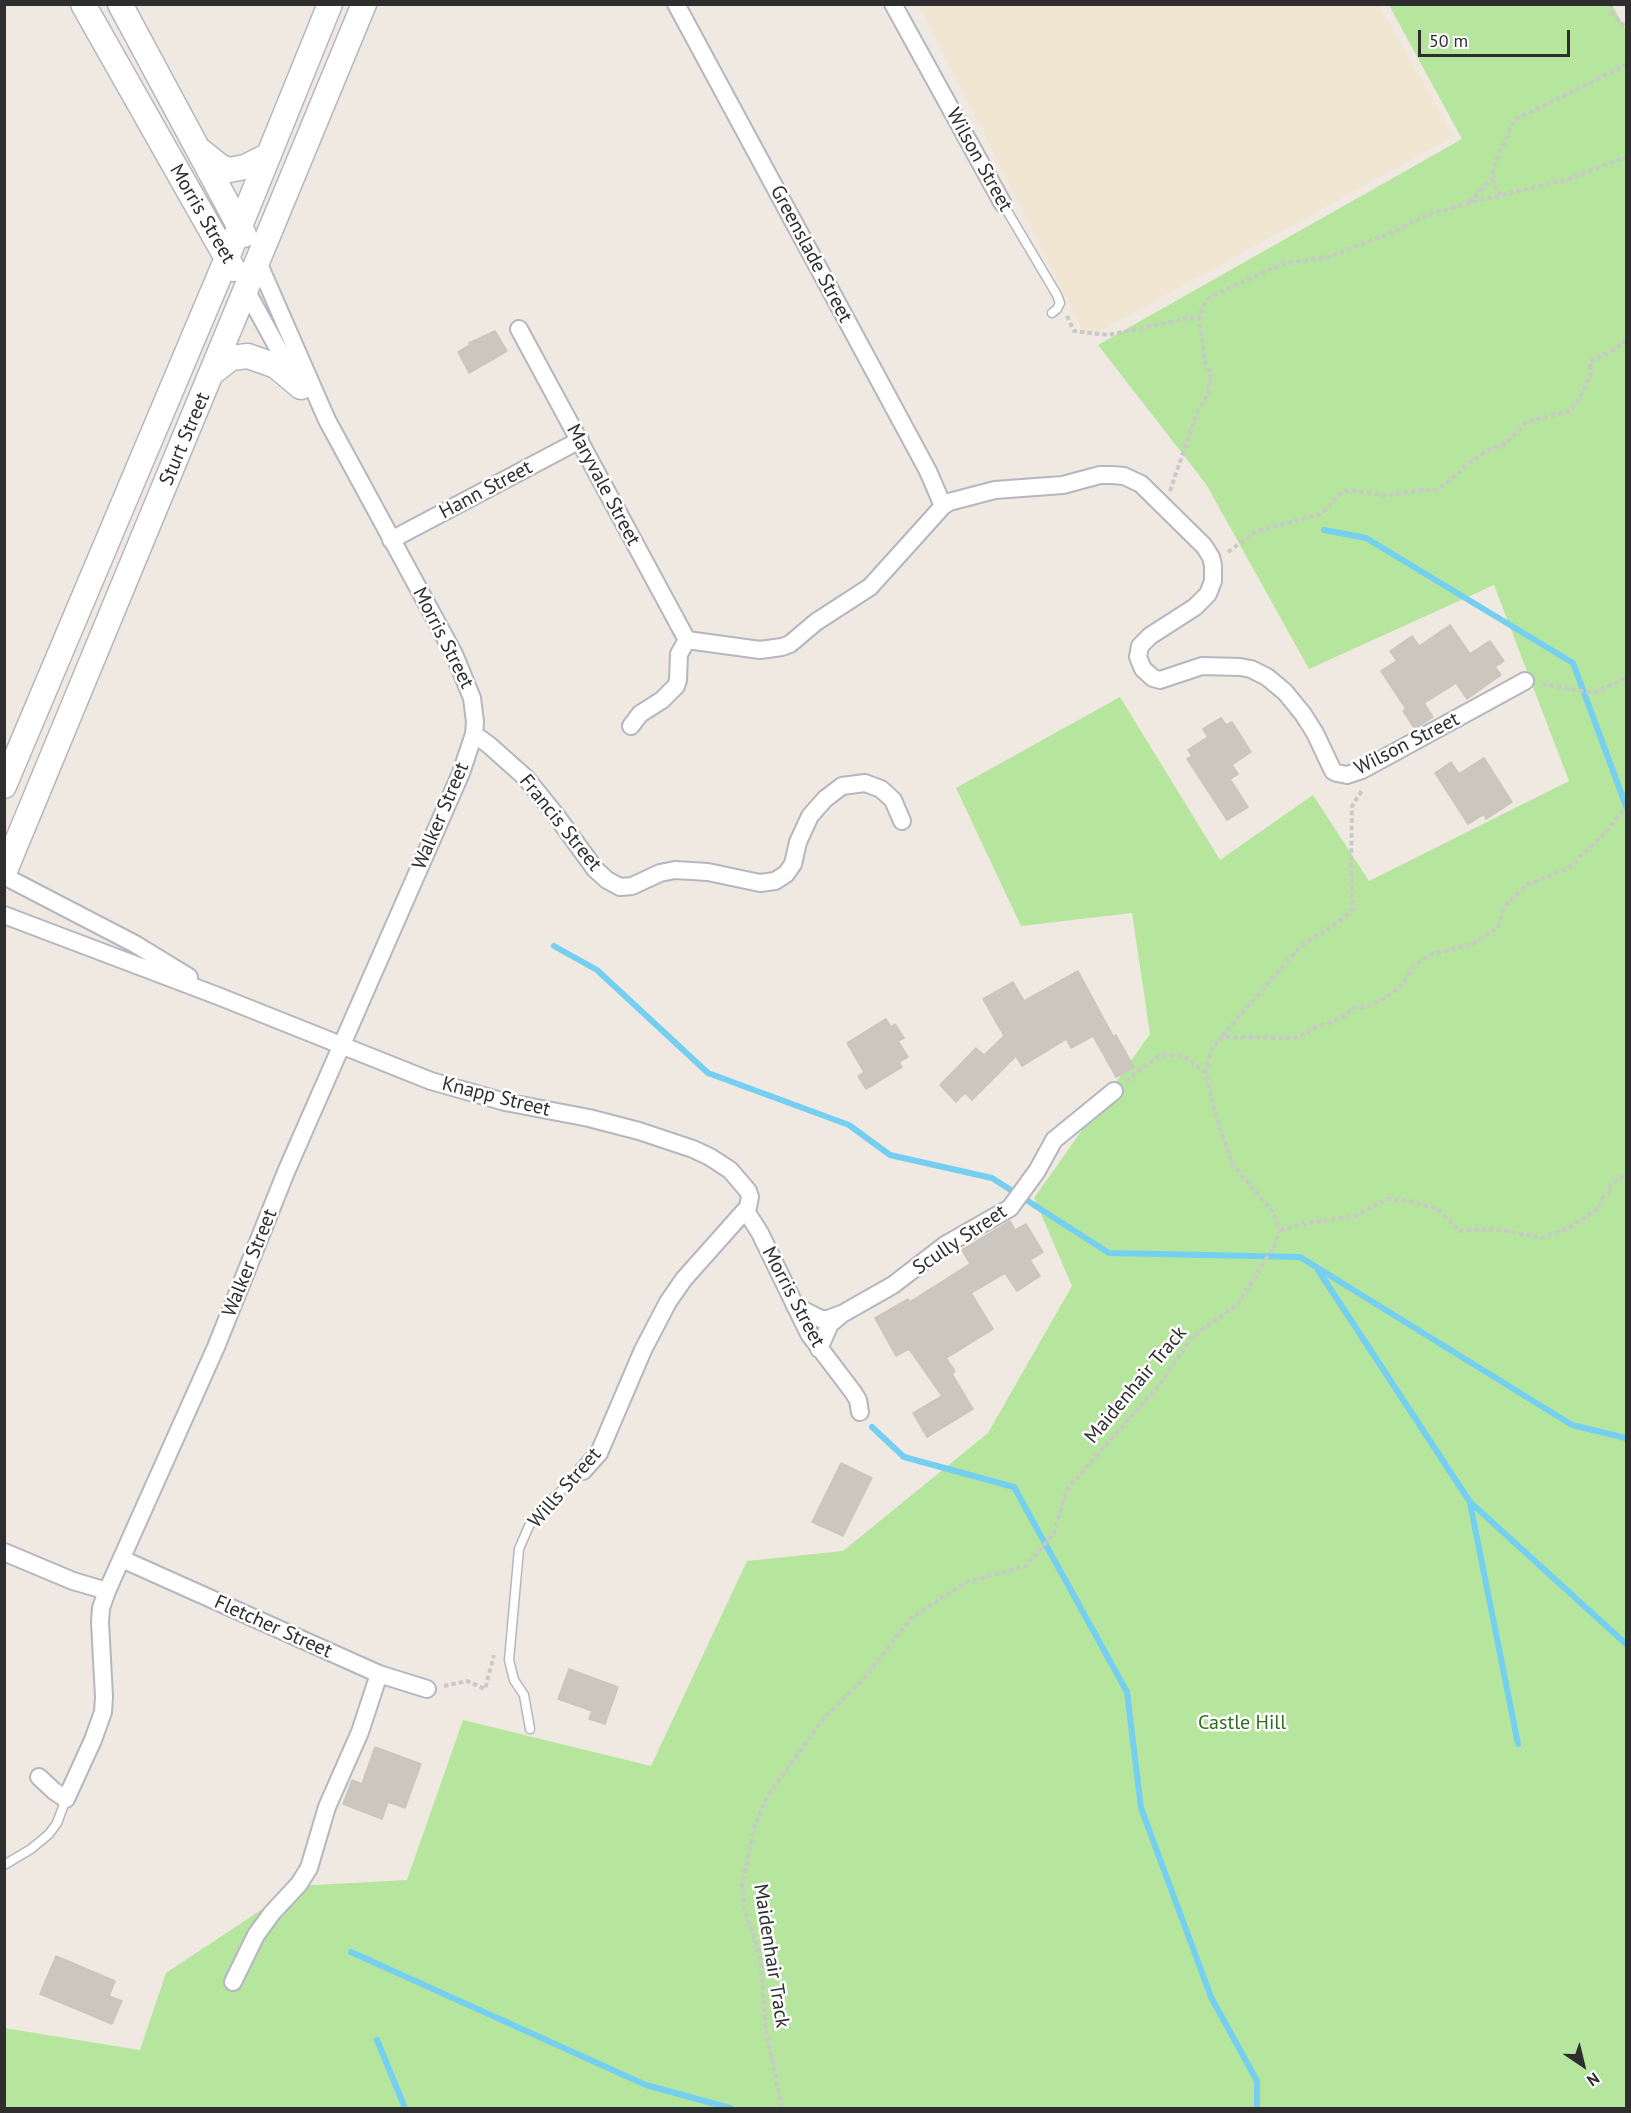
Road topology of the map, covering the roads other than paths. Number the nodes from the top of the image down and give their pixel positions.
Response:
1 (83, 4) edge
2 (120, 4) edge
3 (330, 4) edge
4 (364, 4) edge
5 (676, 4) edge
6 (893, 4) edge
7 (197, 148) junction
8 (269, 155) junction
9 (1003, 204) joint
10 (239, 226) junction
11 (227, 258) junction
12 (258, 262) junction
13 (246, 290) junction
14 (1052, 313) dead end
15 (519, 329) dead end
16 (212, 373) junction
17 (301, 387) junction
18 (327, 420) junction
19 (580, 440) junction
20 (943, 506) junction
21 (392, 540) junction
22 (687, 640) junction
23 (1525, 681) road end
24 (631, 726) dead end
25 (474, 734) junction
26 (4, 786) edge
27 (902, 821) dead end
28 (4, 874) edge
29 (64, 906) junction
30 (4, 915) edge
31 (55, 934) junction
32 (218, 996) junction
33 (343, 1046) junction
34 (1114, 1091) road end
35 (746, 1211) junction
36 (795, 1306) junction
37 (842, 1314) junction
38 (819, 1349) junction
39 (860, 1412) dead end
40 (583, 1471) joint
41 (4, 1552) edge
42 (122, 1559) junction
43 (107, 1591) junction
44 (379, 1674) junction
45 (427, 1689) road end
46 (530, 1729) dead end
47 (39, 1777) dead end
48 (66, 1799) junction
49 (4, 1865) edge
50 (233, 1982) dead end

1 - 11 main road, Morris Street
2 - 7 main road, Morris Street
3 - 8 main road, Sturt Street
4 - 12 main road, Sturt Street
5 - 20 street, Greenslade Street
6 - 9 street, Wilson Street
7 - 8 main road
7 - 10 main road, Morris Street
8 - 10 main road, Sturt Street
9 - 14 lane, Wilson Street
10 - 11 main road, Sturt Street
10 - 12 main road, Morris Street
11 - 13 main road, Morris Street
11 - 26 main road, Sturt Street
12 - 13 main road, Sturt Street
12 - 18 street, Morris Street
13 - 16 main road, Sturt Street
13 - 17 street, Morris Street
15 - 19 street, Maryvale Street
16 - 17 main road
16 - 28 main road, Sturt Street
17 - 18 street, Morris Street
18 - 21 street, Morris Street
19 - 21 street, Hann Street
19 - 22 street, Maryvale Street
20 - 22 street
20 - 23 street, Wilson Street
21 - 25 street, Morris Street
22 - 24 street
25 - 27 street, Francis Street
25 - 33 street, Walker Street
28 - 29 street, Knapp Street
29 - 31 street
29 - 32 street, Knapp Street
30 - 31 street, Knapp Street
31 - 32 street, Knapp Street
32 - 33 street, Knapp Street
33 - 35 street, Knapp Street
33 - 42 street, Walker Street
34 - 37 street, Scully Street
35 - 36 street, Morris Street
35 - 40 street, Wills Street
36 - 37 street
36 - 38 street, Morris Street
37 - 38 street, Scully Street
38 - 39 street, Morris Street
40 - 46 lane, Wills Street
41 - 43 street
42 - 43 street, Walker Street
42 - 44 street, Fletcher Street
43 - 48 street, Walker Street
44 - 45 street, Fletcher Street
44 - 50 street
47 - 48 street
48 - 49 lane, Walker Street

